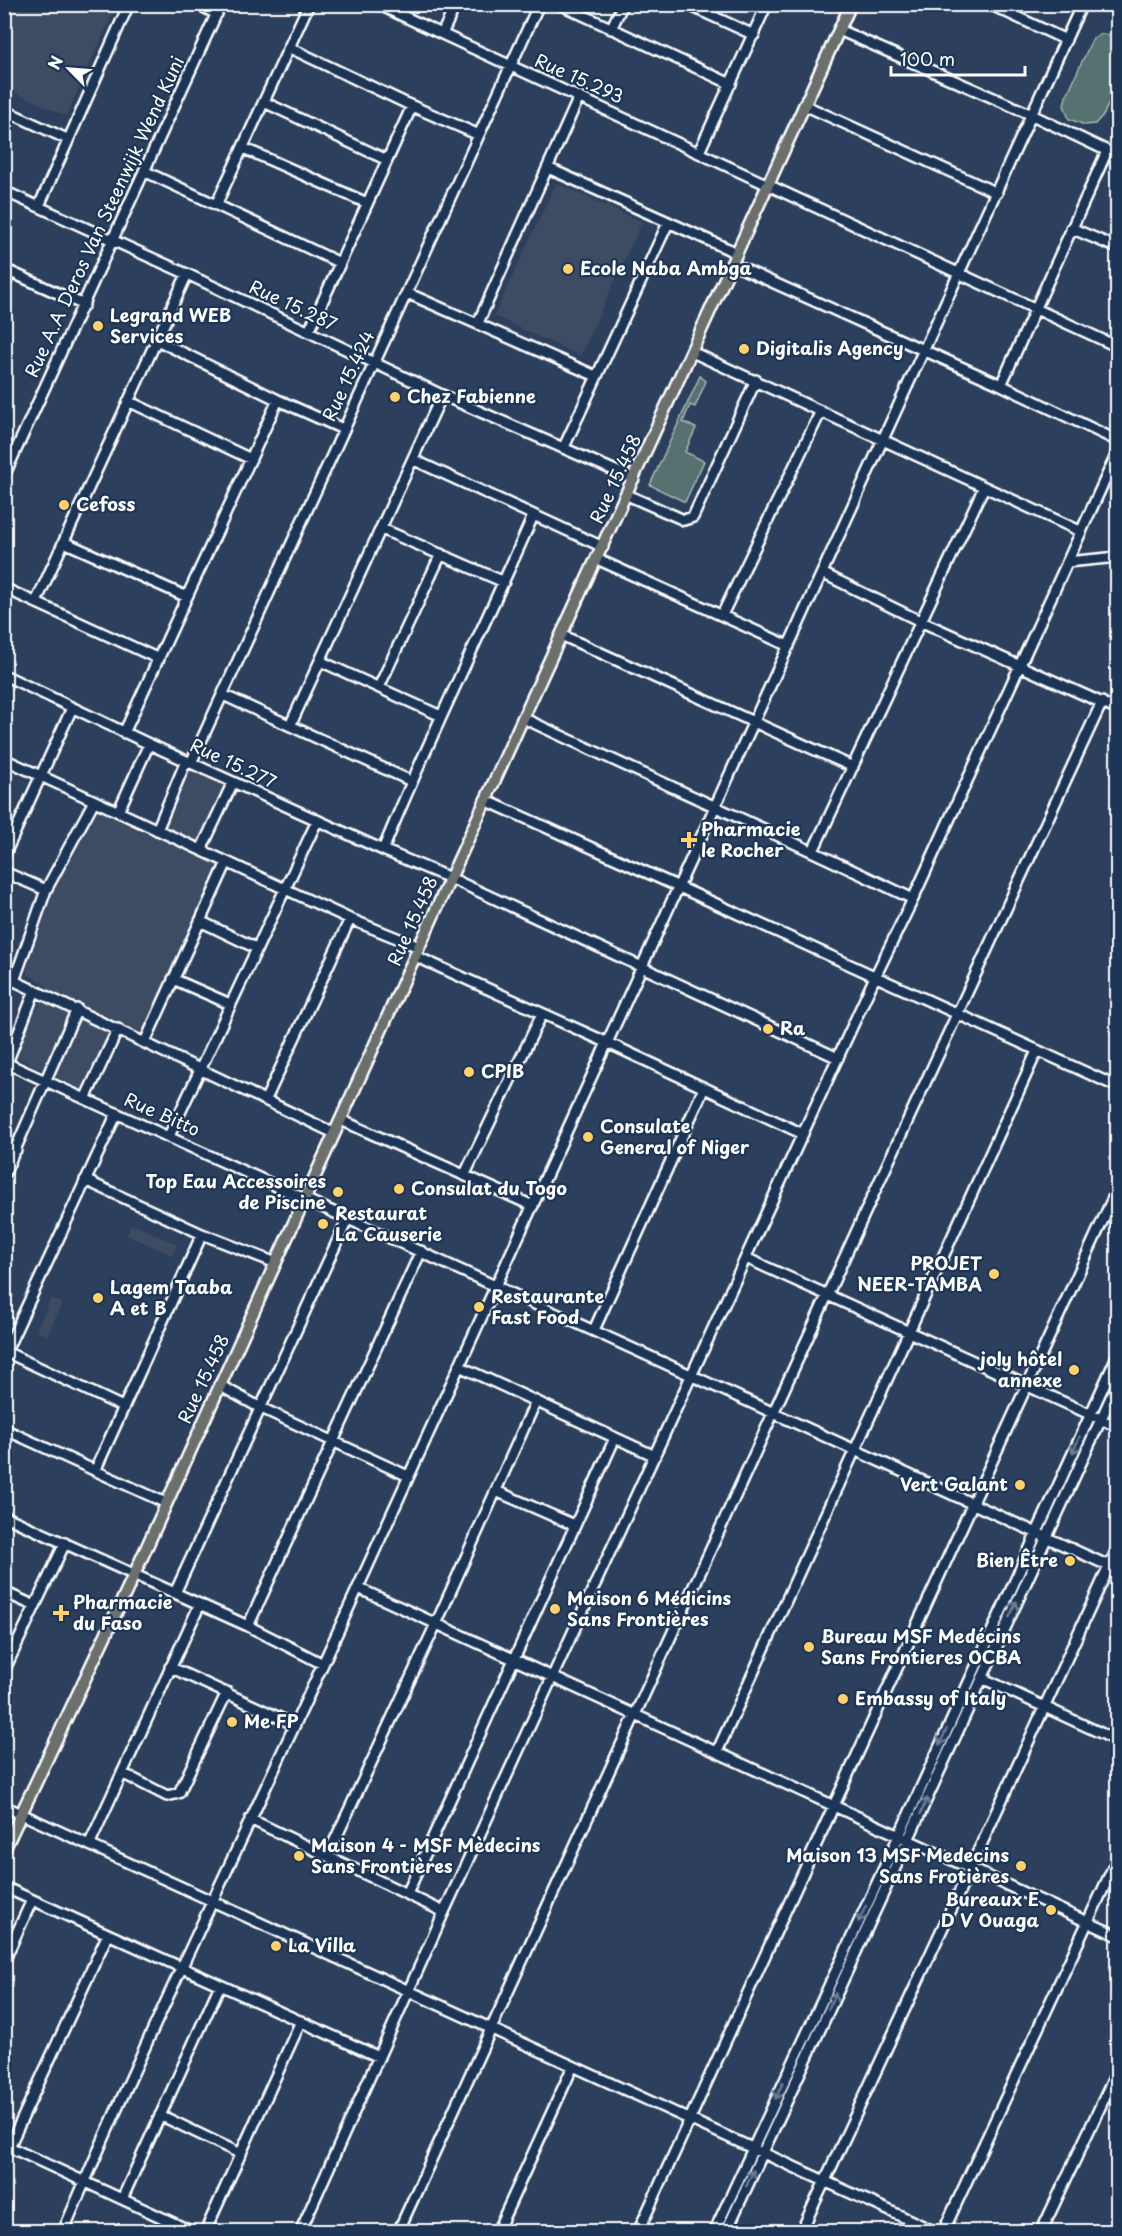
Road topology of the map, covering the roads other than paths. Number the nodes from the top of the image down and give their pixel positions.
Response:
1 (129, 4) edge
2 (197, 4) edge
3 (309, 4) edge
4 (377, 4) edge
5 (456, 4) edge
6 (539, 4) edge
7 (559, 4) edge
8 (623, 4) edge
9 (686, 4) edge
10 (767, 4) edge
11 (851, 4) edge
12 (989, 4) edge
13 (1082, 4) edge
14 (1002, 7) edge
15 (219, 9) edge
16 (611, 29) junction
17 (840, 30) junction
18 (442, 34) junction
19 (754, 35) junction
20 (1066, 40) junction
21 (290, 48) junction
22 (510, 66) junction
23 (731, 84) junction
24 (579, 97) junction
25 (264, 102) junction
26 (804, 105) junction
27 (412, 106) junction
28 (4, 110) edge
29 (1032, 116) junction
30 (479, 135) junction
31 (67, 139) junction
32 (243, 148) junction
33 (1107, 151) junction
34 (699, 152) junction
35 (1118, 156) edge
36 (387, 160) junction
37 (548, 168) junction
38 (144, 171) junction
39 (769, 184) junction
40 (4, 191) edge
41 (997, 193) junction
42 (368, 203) junction
43 (216, 205) junction
44 (39, 206) junction
45 (668, 222) junction
46 (1071, 228) junction
47 (113, 240) junction
48 (1118, 248) edge
49 (737, 253) junction
50 (340, 263) junction
51 (732, 264) junction
52 (8, 270) edge
53 (187, 274) junction
54 (960, 274) junction
55 (4, 286) edge
56 (407, 293) junction
57 (84, 305) junction
58 (1036, 310) junction
59 (478, 323) junction
60 (309, 331) junction
61 (157, 340) junction
62 (1118, 347) edge
63 (692, 352) junction
64 (925, 352) junction
65 (374, 363) junction
66 (596, 376) junction
67 (756, 380) junction
68 (1001, 385) junction
69 (442, 395) junction
70 (278, 400) junction
71 (128, 402) junction
72 (820, 411) junction
73 (343, 429) junction
74 (884, 440) junction
75 (1118, 441) edge
76 (564, 447) junction
77 (1118, 451) edge
78 (251, 459) junction
79 (414, 460) junction
80 (4, 476) edge
81 (634, 479) junction
82 (984, 487) junction
83 (627, 495) junction
84 (533, 516) junction
85 (382, 529) junction
86 (1080, 531) junction
87 (64, 542) junction
88 (603, 547) junction
89 (441, 554) junction
90 (1118, 557) edge
91 (597, 559) junction
92 (1067, 562) junction
93 (822, 573) junction
94 (504, 582) junction
95 (4, 588) edge
96 (187, 597) junction
97 (36, 602) junction
98 (722, 615) junction
99 (920, 621) junction
100 (561, 635) junction
101 (789, 646) junction
102 (159, 659) junction
103 (320, 661) junction
104 (1020, 666) junction
105 (4, 675) edge
106 (379, 687) junction
107 (223, 695) junction
108 (1102, 702) junction
109 (72, 708) junction
110 (1118, 710) edge
111 (441, 716) junction
112 (523, 718) junction
113 (754, 723) junction
114 (290, 726) junction
115 (124, 733) junction
116 (149, 744) junction
117 (4, 759) edge
118 (189, 762) junction
119 (853, 767) junction
120 (41, 776) junction
121 (411, 781) junction
122 (232, 782) junction
123 (485, 800) junction
124 (94, 801) junction
125 (715, 808) junction
126 (118, 812) junction
127 (316, 821) junction
128 (157, 830) junction
129 (201, 850) junction
130 (383, 850) junction
131 (813, 851) junction
132 (4, 856) edge
133 (227, 862) junction
134 (4, 872) edge
135 (450, 878) junction
136 (680, 886) junction
137 (284, 888) junction
138 (46, 890) junction
139 (913, 899) junction
140 (350, 919) junction
141 (200, 921) junction
142 (256, 948) junction
143 (417, 951) junction
144 (642, 967) junction
145 (4, 976) edge
146 (875, 976) junction
147 (173, 979) junction
148 (14, 981) junction
149 (35, 990) junction
150 (230, 1004) junction
151 (77, 1010) junction
152 (542, 1014) junction
153 (957, 1015) junction
154 (118, 1029) junction
155 (145, 1042) junction
156 (608, 1043) junction
157 (1037, 1050) junction
158 (838, 1058) junction
159 (6, 1063) edge
160 (201, 1068) junction
161 (45, 1080) junction
162 (704, 1088) junction
163 (1118, 1088) edge
164 (84, 1098) junction
165 (266, 1099) junction
166 (117, 1113) junction
167 (341, 1120) junction
168 (334, 1133) junction
169 (803, 1134) junction
170 (169, 1137) junction
171 (4, 1145) edge
172 (16, 1150) junction
173 (465, 1174) junction
174 (4, 1175) edge
175 (86, 1180) junction
176 (1118, 1187) edge
177 (305, 1199) junction
178 (533, 1206) junction
179 (348, 1218) junction
180 (202, 1234) junction
181 (421, 1251) junction
182 (747, 1258) junction
183 (276, 1263) junction
184 (495, 1287) junction
185 (826, 1295) junction
186 (594, 1330) junction
187 (908, 1332) junction
188 (5, 1351) edge
189 (1118, 1353) edge
190 (459, 1366) junction
191 (693, 1375) junction
192 (1118, 1382) edge
193 (219, 1385) junction
194 (1026, 1386) junction
195 (536, 1401) junction
196 (123, 1407) junction
197 (259, 1407) junction
198 (772, 1411) junction
199 (1089, 1415) junction
200 (1100, 1420) junction
201 (1118, 1427) edge
202 (4, 1429) edge
203 (615, 1438) junction
204 (332, 1442) junction
205 (855, 1451) junction
206 (655, 1456) junction
207 (95, 1471) junction
208 (408, 1476) junction
209 (496, 1491) junction
210 (166, 1503) junction
211 (971, 1504) junction
212 (4, 1516) edge
213 (574, 1525) junction
214 (1036, 1534) junction
215 (1046, 1539) junction
216 (65, 1543) junction
217 (1118, 1548) edge
218 (1113, 1568) edge
219 (134, 1575) junction
220 (358, 1588) junction
221 (4, 1592) edge
222 (175, 1593) junction
223 (200, 1604) junction
224 (35, 1606) junction
225 (436, 1624) junction
226 (248, 1626) junction
227 (4, 1645) edge
228 (15, 1650) junction
229 (513, 1659) junction
230 (323, 1664) junction
231 (170, 1667) junction
232 (4, 1671) edge
233 (553, 1677) junction
234 (982, 1678) junction
235 (227, 1692) junction
236 (1044, 1708) junction
237 (637, 1715) junction
238 (295, 1725) junction
239 (1118, 1740) edge
240 (717, 1752) junction
241 (122, 1773) junction
242 (834, 1805) junction
243 (4, 1806) edge
244 (22, 1814) junction
245 (250, 1819) junction
246 (898, 1836) junction
247 (908, 1840) junction
248 (89, 1845) junction
249 (4, 1850) edge
250 (328, 1855) junction
251 (1118, 1857) edge
252 (970, 1869) junction
253 (4, 1887) edge
254 (407, 1894) junction
255 (32, 1899) junction
256 (214, 1901) junction
257 (444, 1912) junction
258 (1088, 1923) junction
259 (108, 1934) junction
260 (1118, 1936) edge
261 (4, 1961) edge
262 (181, 1967) junction
263 (220, 1985) junction
264 (409, 1991) junction
265 (301, 2021) junction
266 (492, 2029) junction
267 (379, 2057) junction
268 (573, 2066) junction
269 (1118, 2069) edge
270 (160, 2115) junction
271 (689, 2120) junction
272 (7, 2146) edge
273 (757, 2150) junction
274 (241, 2154) junction
275 (823, 2181) junction
276 (84, 2182) junction
277 (122, 2199) junction
278 (63, 2232) edge
279 (193, 2232) edge
280 (205, 2232) edge
281 (300, 2232) edge
282 (399, 2232) edge
283 (497, 2232) edge
284 (638, 2232) edge
285 (714, 2232) edge
286 (726, 2232) edge
287 (801, 2232) edge
288 (936, 2232) edge
289 (943, 2232) edge
290 (1041, 2232) edge

1 - 31 street
2 - 15 street
3 - 21 street
4 - 18 street, Rue 15.293
5 - 18 street
6 - 22 street, Rue 15.424
7 - 16 street
8 - 16 street
9 - 19 street
10 - 19 street
11 - 17 main road, Rue 15.458
12 - 14 street
13 - 20 street
14 - 20 street
15 - 38 street, Rue A.A Deros Van Steenwijk Wend Kuni
16 - 23 street
17 - 26 main road, Rue 15.458
17 - 29 street
18 - 22 street, Rue 15.293
19 - 23 street
20 - 29 street
21 - 25 street
21 - 27 street
22 - 24 street, Rue 15.293
22 - 30 street, Rue 15.424
23 - 34 street
24 - 34 street, Rue 15.293
24 - 37 street
25 - 32 street
25 - 36 street
26 - 39 main road, Rue 15.458
26 - 41 street
27 - 30 street
27 - 36 street
28 - 31 street
29 - 33 street
29 - 41 street
30 - 56 street, Rue 15.424
31 - 44 street
32 - 42 street
32 - 43 street
33 - 35 street
33 - 46 street
34 - 39 street, Rue 15.293
36 - 42 street
37 - 45 street
37 - 59 street
38 - 43 street
38 - 47 street, Rue A.A Deros Van Steenwijk Wend Kuni
39 - 49 main road, Rue 15.458
39 - 54 street, Rue 15.293
40 - 44 street, Rue 15.287
41 - 54 street
42 - 50 street
43 - 50 street
44 - 47 street, Rue 15.287
45 - 49 street
45 - 66 street
46 - 48 street
46 - 58 street
47 - 53 street, Rue 15.287
47 - 57 street, Rue A.A Deros Van Steenwijk Wend Kuni
49 - 51 main road, Rue 15.458
50 - 60 street
51 - 63 main road, Rue 15.458
51 - 64 street
52 - 55 street
52 - 57 street
53 - 60 street, Rue 15.287
53 - 61 street
54 - 58 street, Rue 15.293
54 - 64 street
56 - 59 street
56 - 65 street, Rue 15.424
57 - 80 street, Rue A.A Deros Van Steenwijk Wend Kuni
58 - 62 street, Rue 15.293
58 - 68 street
59 - 66 street
60 - 65 street, Rue 15.287
61 - 70 street
61 - 71 street
63 - 67 street
63 - 81 main road, Rue 15.458
64 - 68 street
64 - 74 street
65 - 69 street, Rue 15.287
65 - 73 street, Rue 15.424
66 - 76 street
67 - 72 street
67 - 83 street
68 - 75 street
69 - 76 street, Rue 15.287
69 - 79 street
70 - 73 street
70 - 78 street
71 - 78 street
71 - 87 street
72 - 74 street
72 - 98 street
73 - 107 street, Rue 15.424
74 - 82 street
74 - 93 street
76 - 81 street, Rue 15.287
77 - 86 street
78 - 96 street
79 - 84 street
79 - 85 street
81 - 83 main road, Rue 15.458
82 - 86 street
82 - 99 street
83 - 88 main road, Rue 15.458
84 - 88 street
84 - 94 street
85 - 89 street
85 - 103 street
86 - 92 street
87 - 96 street
87 - 97 street
88 - 91 main road, Rue 15.458
89 - 94 street
89 - 106 street
90 - 92 street
91 - 98 street
91 - 100 main road, Rue 15.458
92 - 104 street
93 - 99 street
93 - 101 street
94 - 111 street
95 - 97 street
96 - 102 street
97 - 102 street
98 - 101 street
99 - 104 street
99 - 119 street
100 - 112 main road, Rue 15.458
100 - 113 street
101 - 113 street
102 - 115 street
103 - 106 street
103 - 114 street
104 - 108 street
104 - 139 street
105 - 109 street, Rue 15.277
106 - 111 street
107 - 114 street
107 - 118 street, Rue 15.424
108 - 110 street
108 - 153 street
109 - 115 street, Rue 15.277
109 - 120 street
111 - 121 street
112 - 123 main road, Rue 15.458
112 - 125 street
113 - 119 street
113 - 125 street
114 - 121 street
115 - 116 street, Rue 15.277
116 - 118 street, Rue 15.277
116 - 126 street
117 - 120 street
118 - 122 street, Rue 15.277
118 - 128 street, Rue 15.424
119 - 131 street
120 - 124 street
120 - 132 street
121 - 130 street
122 - 127 street, Rue 15.277
122 - 129 street
123 - 135 main road, Rue 15.458
123 - 136 street
124 - 126 street
124 - 138 street
125 - 131 street
125 - 136 street
126 - 128 street
127 - 130 street, Rue 15.277
127 - 137 street
128 - 129 street
129 - 133 street
130 - 135 street, Rue 15.277
131 - 139 street
133 - 137 street
133 - 141 street
134 - 138 street
135 - 143 main road, Rue 15.458
135 - 144 street, Rue 15.277
136 - 144 street
136 - 146 street
137 - 140 street
137 - 142 street
138 - 148 street
139 - 146 street
140 - 143 street
140 - 165 street
141 - 142 street
141 - 147 street
142 - 150 street
143 - 152 street
143 - 167 main road, Rue 15.458
144 - 156 street
144 - 158 street, Rue 15.277
145 - 148 street
146 - 153 street
146 - 158 street
147 - 150 street
147 - 155 street
148 - 149 street
149 - 151 street
149 - 159 street
150 - 160 street
151 - 154 street
151 - 161 street
152 - 156 street
152 - 173 street
153 - 157 street
153 - 185 street
154 - 155 street
154 - 164 street
155 - 160 street
156 - 162 street
156 - 178 street
157 - 163 street
157 - 187 street
158 - 169 street
159 - 161 street, Rue Bitto
160 - 165 street
160 - 170 street
161 - 164 street, Rue Bitto
161 - 172 street
162 - 169 street
162 - 186 street
164 - 166 street, Rue Bitto
165 - 168 street
166 - 170 street, Rue Bitto
166 - 175 street
167 - 168 main road, Rue 15.458
167 - 173 street
168 - 177 main road, Rue 15.458
169 - 182 street
170 - 177 street, Rue Bitto
171 - 172 street
172 - 174 street
173 - 178 street
175 - 180 street
175 - 188 street
176 - 194 street
177 - 179 street, Rue Bitto
177 - 183 main road, Rue 15.458
178 - 184 street
179 - 181 street, Rue Bitto
179 - 197 street
180 - 183 street
180 - 196 street
181 - 184 street, Rue Bitto
181 - 204 street
182 - 185 street
182 - 191 street
183 - 193 main road, Rue 15.458
184 - 186 street, Rue Bitto
184 - 190 street
185 - 187 street
185 - 198 street
186 - 191 street, Rue Bitto
187 - 194 street
187 - 205 street
188 - 196 street
189 - 199 street
190 - 195 street
190 - 208 street
191 - 198 street, Rue Bitto
191 - 206 street
192 - 200 street
193 - 197 street
193 - 210 main road, Rue 15.458
194 - 199 street
194 - 211 street
195 - 203 street
195 - 209 street
196 - 207 street
197 - 204 street
197 - 222 street
198 - 205 street, Rue Bitto
198 - 237 street
199 - 200 street
199 -> 214 street
200 - 201 street
200 - 215 street
202 - 207 street
203 - 206 street
203 - 213 street
204 - 208 street
204 - 226 street
205 - 211 street, Rue Bitto
205 - 240 street
206 - 233 street
207 - 210 street
208 - 220 street
209 - 213 street
209 - 225 street
210 - 219 main road, Rue 15.458
211 - 214 street, Rue Bitto
211 - 242 street
212 - 216 street
213 - 229 street
214 - 215 street, Rue Bitto
214 -> 246 street
215 - 218 street, Rue Bitto
234 -> 215 street
216 - 219 street
216 - 224 street
217 - 218 street
218 - 236 street
219 - 222 street
219 - 244 main road, Rue 15.458
220 - 225 street
220 - 230 street
221 - 224 street
222 - 223 street
223 - 226 street
223 - 231 street
224 - 228 street
225 - 229 street
225 - 250 street
226 - 230 street
227 - 228 street
228 - 232 street
229 - 233 street
229 - 254 street
230 - 238 street
231 - 235 street
231 - 241 street
233 - 237 street
233 - 257 street
234 - 236 street
247 -> 234 street
235 - 238 street
235 - 241 street
236 - 239 street
236 - 252 street
237 - 240 street
237 - 266 street
238 - 245 street
240 - 242 street
241 - 248 street
242 - 246 street
242 - 271 street
243 - 244 street
244 - 248 street
244 - 249 main road, Rue 15.458
245 - 250 street
245 - 256 street
246 - 247 street
246 -> 273 street
247 - 252 street
273 -> 247 street
248 - 256 street
250 - 254 street
251 - 258 street
252 - 258 street
252 - 275 street
253 - 255 street
254 - 257 street
255 - 259 street
255 - 261 street
256 - 262 street
256 - 264 street
257 - 264 street
258 - 260 street
258 - 289 street
259 - 262 street
259 - 272 street
262 - 263 street
262 - 276 street
263 - 265 street
263 - 270 street
264 - 266 street
264 - 267 street
265 - 267 street
265 - 274 street
266 - 268 street
266 - 282 street
267 - 281 street
268 - 271 street
268 - 283 street
269 - 290 street
270 - 274 street
270 - 277 street
271 - 273 street
271 - 284 street
272 - 276 street
273 - 275 street
273 - 285 street
286 -> 273 street
274 - 280 street
275 - 287 street
275 - 288 street
276 - 277 street
276 - 278 street
277 - 279 street

